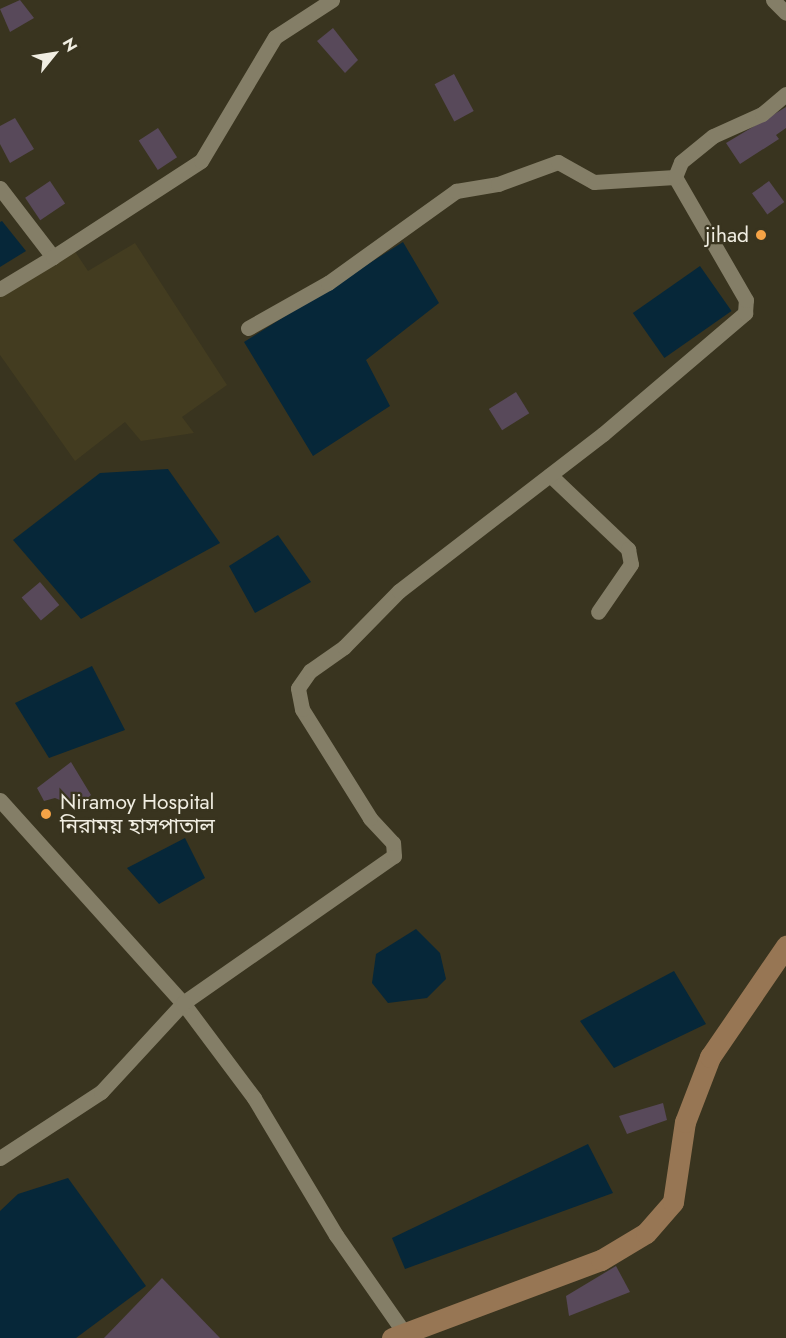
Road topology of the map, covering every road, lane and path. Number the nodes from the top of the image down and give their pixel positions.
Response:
1 (332, 0) edge
2 (773, 0) edge
3 (786, 13) edge
4 (786, 94) edge
5 (675, 177) junction
6 (0, 188) edge
7 (53, 257) junction
8 (0, 289) edge
9 (248, 328) dead end
10 (550, 475) junction
11 (598, 612) dead end
12 (0, 800) edge
13 (786, 946) edge
14 (183, 1003) junction
15 (0, 1158) edge
16 (398, 1334) edge

1 - 7 street
2 - 3 street
4 - 5 street
5 - 9 street
5 - 10 street
6 - 7 street
7 - 8 street
10 - 11 street
10 - 14 street
12 - 14 street
13 - 16 street
14 - 15 street
14 - 16 street

